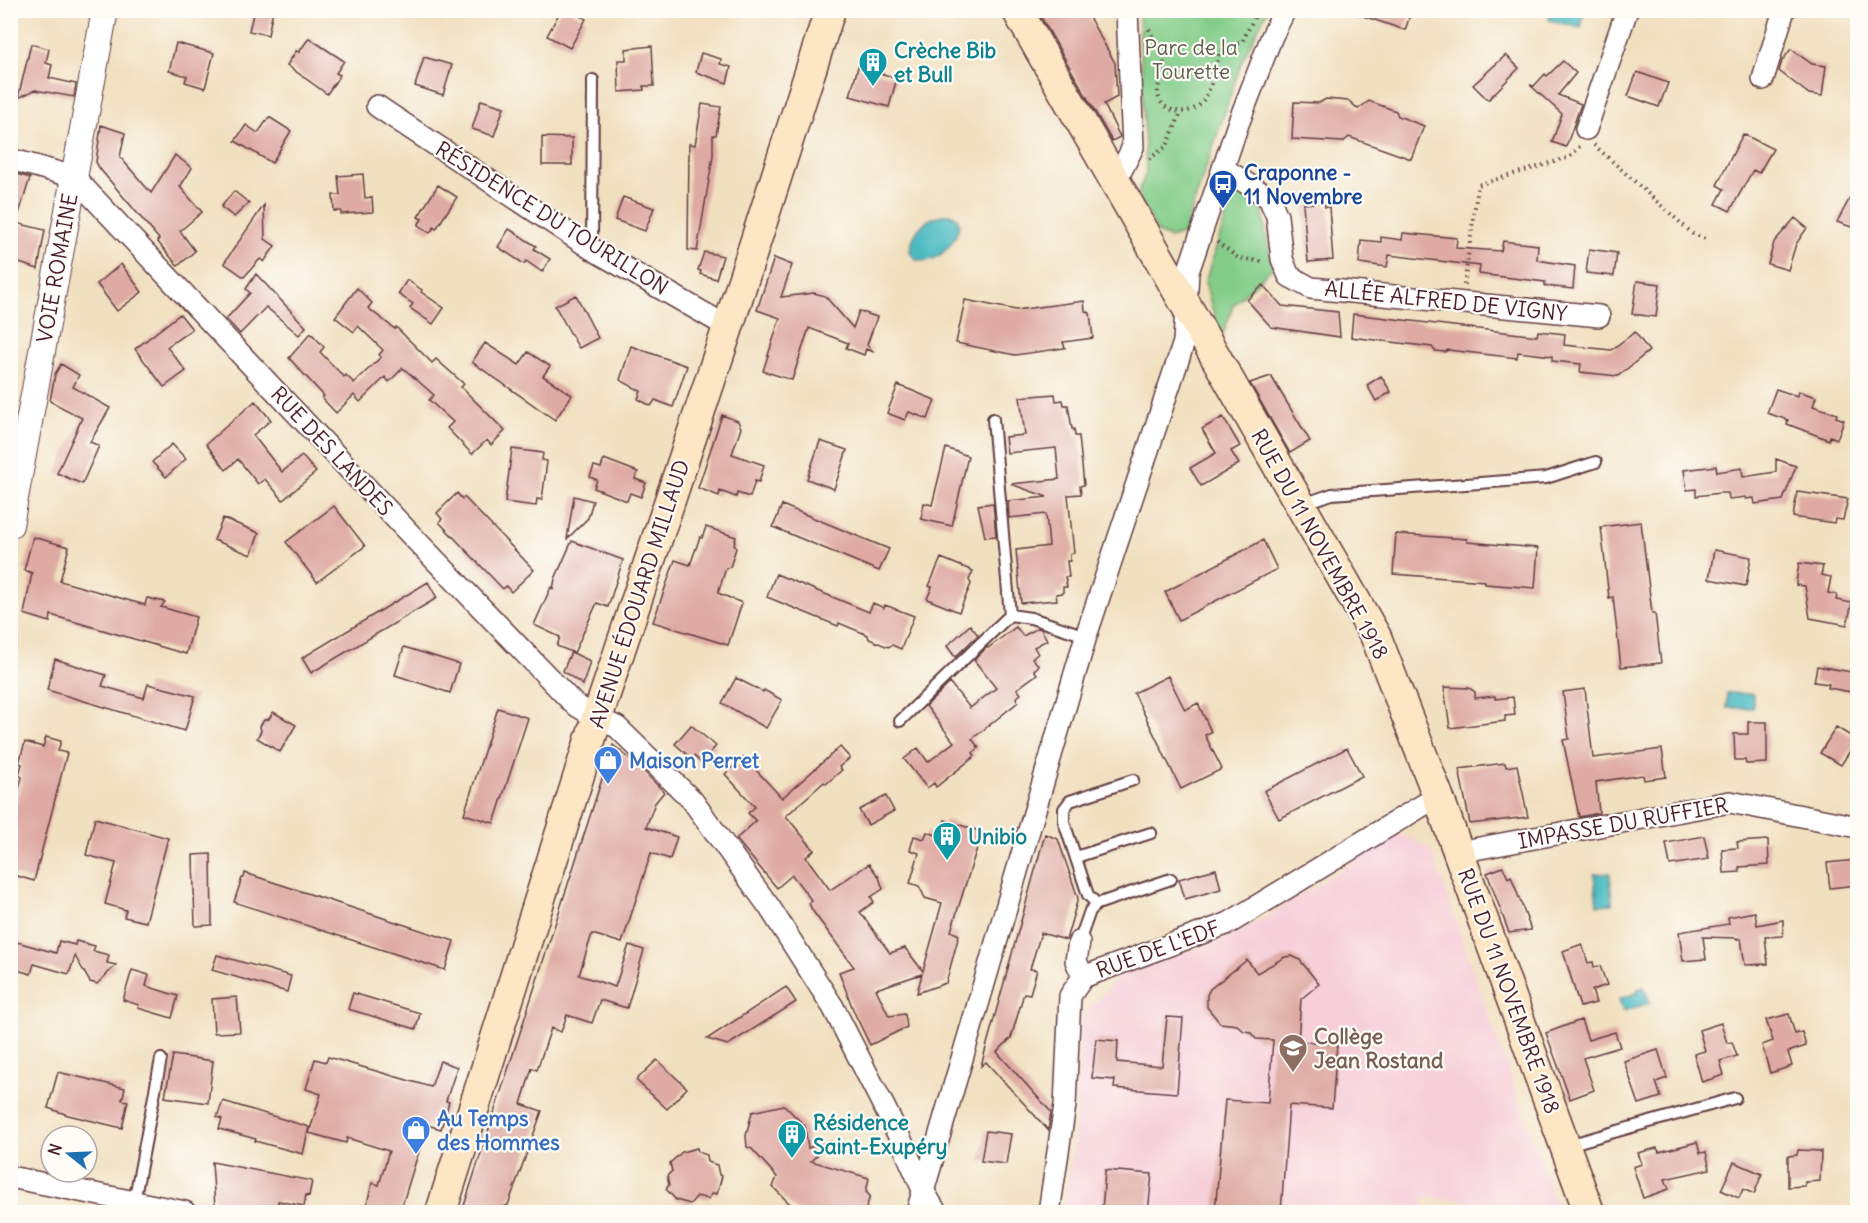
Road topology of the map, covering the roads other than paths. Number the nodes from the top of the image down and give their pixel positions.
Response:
1 (105, 10) edge
2 (830, 10) edge
3 (1017, 10) edge
4 (1127, 10) edge
5 (1285, 10) edge
6 (1628, 10) edge
7 (1785, 10) edge
8 (1763, 78) dead end
9 (593, 80) dead end
10 (377, 106) dead end
11 (1587, 133) road end
12 (10, 159) edge
13 (1223, 168) junction
14 (1122, 169) junction
15 (74, 177) junction
16 (592, 249) junction
17 (1185, 304) junction
18 (1599, 316) dead end
19 (728, 327) junction
20 (993, 419) dead end
21 (1596, 462) dead end
22 (1300, 505) junction
23 (10, 525) edge
24 (1010, 615) junction
25 (1086, 636) junction
26 (597, 718) junction
27 (900, 721) dead end
28 (1133, 780) dead end
29 (1438, 796) junction
30 (1857, 827) edge
31 (1151, 833) dead end
32 (1458, 852) junction
33 (1076, 857) junction
34 (1171, 879) dead end
35 (1096, 904) junction
36 (1079, 942) joint
37 (1083, 977) junction
38 (161, 1059) dead end
39 (1735, 1098) dead end
40 (1565, 1146) junction
41 (10, 1177) edge
42 (923, 1190) junction
43 (134, 1202) junction
44 (185, 1212) edge
45 (441, 1212) edge
46 (917, 1212) edge
47 (936, 1212) edge
48 (1049, 1212) edge
49 (1589, 1212) edge

1 - 15 street, VOIE ROMAINE
2 - 19 main road, AVENUE ÉDOUARD MILLAUD
3 - 14 main road, RUE DU 11 NOVEMBRE 1918
4 - 14 street
5 - 13 street
6 - 11 street
7 - 8 street
9 - 16 lane
10 - 16 street, RÉSIDENCE DU TOURILLON
12 - 15 street
13 - 17 street
13 - 18 street, ALLÉE ALFRED DE VIGNY
14 - 17 main road, RUE DU 11 NOVEMBRE 1918
15 - 23 street, VOIE ROMAINE
15 - 26 street, RUE DES LANDES
16 - 19 street, RÉSIDENCE DU TOURILLON
17 - 22 main road, RUE DU 11 NOVEMBRE 1918
17 - 25 street
19 - 26 main road, AVENUE ÉDOUARD MILLAUD
20 - 24 lane
21 - 22 lane
22 - 29 main road, RUE DU 11 NOVEMBRE 1918
24 - 25 lane
24 - 27 lane
25 - 42 street
26 - 42 street, RUE DES LANDES
26 - 45 main road, AVENUE ÉDOUARD MILLAUD
28 - 33 lane
29 - 32 main road, RUE DU 11 NOVEMBRE 1918
29 - 37 street, RUE DE L'EDF
30 - 32 street, IMPASSE DU RUFFIER
31 - 33 lane
32 - 40 main road, RUE DU 11 NOVEMBRE 1918
33 - 35 lane
34 - 35 lane
35 - 36 lane
36 - 37 street
37 - 48 street, RUE DE L'EDF
38 - 43 lane
39 - 40 lane
40 - 49 main road, RUE DU 11 NOVEMBRE 1918
41 - 43 street
42 - 46 street
42 - 47 street, RUE DES LANDES
43 - 44 street

